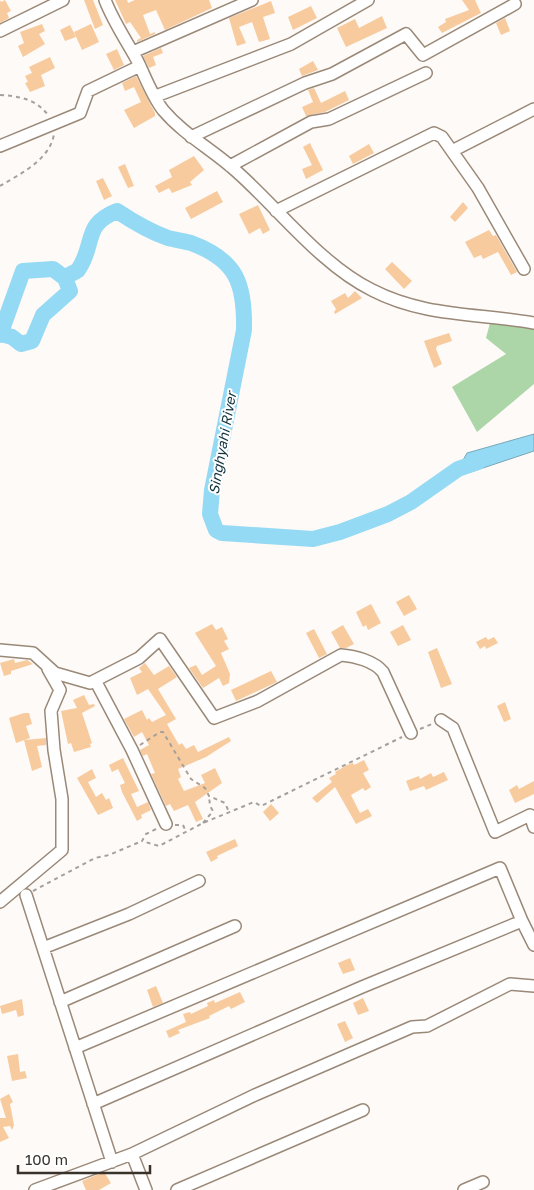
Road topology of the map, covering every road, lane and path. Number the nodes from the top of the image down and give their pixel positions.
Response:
1 (63, 0) edge
2 (105, 0) edge
3 (252, 0) edge
4 (368, 0) edge
5 (515, 4) dead end
6 (0, 31) edge
7 (132, 52) junction
8 (140, 66) junction
9 (426, 74) dead end
10 (0, 95) edge
11 (156, 96) junction
12 (534, 109) edge
13 (55, 123) junction
14 (191, 137) junction
15 (0, 146) edge
16 (452, 152) junction
17 (230, 166) junction
18 (0, 186) edge
19 (276, 211) junction
20 (524, 269) dead end
21 (534, 323) edge
22 (0, 650) edge
23 (48, 668) junction
24 (96, 682) junction
25 (441, 720) joint
26 (411, 733) junction
27 (132, 750) junction
28 (209, 796) junction
29 (229, 812) junction
30 (532, 814) edge
31 (203, 823) junction
32 (166, 824) junction
33 (534, 827) edge
34 (186, 832) junction
35 (142, 841) junction
36 (199, 881) dead end
37 (26, 895) joint
38 (0, 902) edge
39 (522, 921) junction
40 (235, 926) dead end
41 (534, 945) edge
42 (43, 948) junction
43 (534, 986) edge
44 (60, 1002) junction
45 (75, 1048) junction
46 (93, 1104) junction
47 (363, 1110) dead end
48 (132, 1154) junction
49 (112, 1162) junction
50 (484, 1182) dead end
51 (35, 1190) edge
52 (146, 1190) edge
53 (178, 1190) edge
54 (464, 1190) edge

1 - 6 street
2 - 7 street
3 - 7 street
4 - 11 street
5 - 14 street
7 - 8 street
8 - 11 street
8 - 13 street
9 - 17 street
10 - 13 path
11 - 14 street
12 - 16 street
13 - 15 street
13 - 18 path
14 - 17 street
16 - 19 street
16 - 20 street
17 - 19 street
19 - 21 street
22 - 23 street
23 - 24 street
23 - 38 street
24 - 26 street
24 - 27 street
25 - 26 path
25 - 30 street
26 - 29 path
27 - 28 path
27 - 32 street
28 - 29 path
28 - 31 path
29 - 31 path
30 - 33 street
31 - 34 path
32 - 34 path
32 - 35 path
34 - 35 path
35 - 37 path
36 - 42 street
37 - 42 street
39 - 41 street
39 - 45 street
39 - 46 street
40 - 44 street
42 - 44 street
43 - 48 street
44 - 45 street
45 - 46 street
46 - 49 street
47 - 53 street
48 - 49 street
48 - 52 street
49 - 51 street
50 - 54 street

